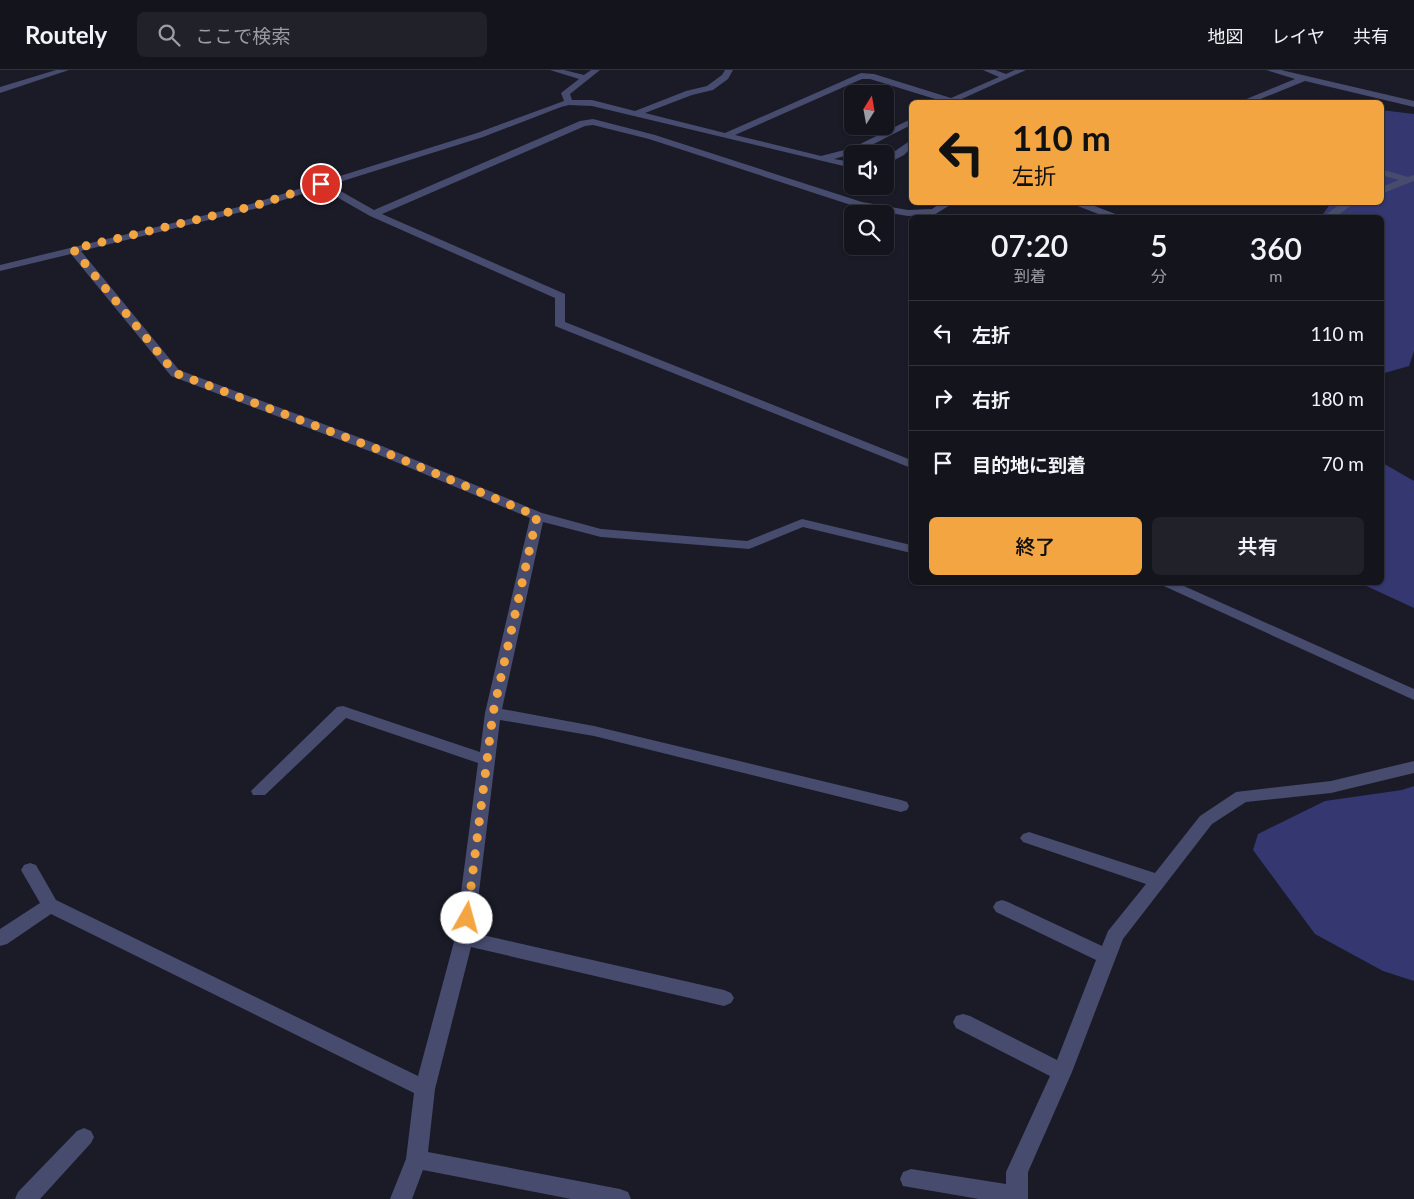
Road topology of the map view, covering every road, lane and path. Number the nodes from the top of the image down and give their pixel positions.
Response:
1 (65, 70) edge
2 (554, 70) edge
3 (596, 70) edge
4 (729, 70) edge
5 (987, 70) edge
6 (1022, 70) edge
7 (1270, 70) edge
8 (1008, 77) junction
9 (585, 78) junction
10 (1304, 78) junction
11 (0, 90) edge
12 (945, 100) edge
13 (956, 100) edge
14 (1252, 100) edge
15 (569, 102) junction
16 (1414, 104) edge
17 (637, 113) junction
18 (909, 123) edge
19 (728, 135) junction
20 (906, 154) edge
21 (821, 159) junction
22 (894, 159) edge
23 (844, 163) edge
24 (1384, 173) edge
25 (1412, 179) edge
26 (321, 184) junction
27 (1384, 190) edge
28 (945, 205) edge
29 (1081, 205) edge
30 (1347, 205) edge
31 (374, 214) junction
32 (1112, 215) edge
33 (1331, 215) edge
34 (73, 249) junction
35 (0, 268) edge
36 (909, 463) edge
37 (537, 516) junction
38 (909, 548) edge
39 (1169, 585) edge
40 (1414, 695) edge
41 (493, 713) junction
42 (487, 760) junction
43 (1414, 767) edge
44 (259, 791) dead end
45 (901, 806) dead end
46 (1029, 838) dead end
47 (30, 870) dead end
48 (1159, 881) junction
49 (50, 905) junction
50 (1002, 907) dead end
51 (464, 938) junction
52 (0, 939) edge
53 (1107, 957) junction
54 (724, 998) dead end
55 (963, 1022) dead end
56 (1062, 1072) junction
57 (425, 1089) junction
58 (84, 1137) dead end
59 (417, 1158) junction
60 (911, 1178) dead end
61 (1016, 1197) edge
62 (26, 1199) edge
63 (401, 1199) edge
64 (620, 1199) edge

1 - 11 street
2 - 9 street
3 - 9 street
4 - 17 street
5 - 8 street
6 - 8 street
7 - 10 street
8 - 13 street
9 - 15 street
10 - 14 street
10 - 16 street
12 - 19 street
15 - 17 street
15 - 26 street
17 - 19 street
18 - 21 street
19 - 21 street
20 - 22 street
21 - 23 street
24 - 25 street
25 - 27 street
26 - 31 street
26 - 34 street
28 - 31 street
29 - 32 street
30 - 33 street
31 - 36 street
34 - 35 street
34 - 37 street
37 - 38 street
37 - 41 street
39 - 40 street
41 - 42 street
41 - 45 street
42 - 44 street
42 - 51 street
43 - 48 street
46 - 48 street
47 - 49 street
48 - 53 street
49 - 52 street
49 - 57 street
50 - 53 street
51 - 54 street
51 - 57 street
53 - 56 street
55 - 56 street
56 - 61 street
57 - 59 street
58 - 62 street
59 - 63 street
59 - 64 street
60 - 61 street

